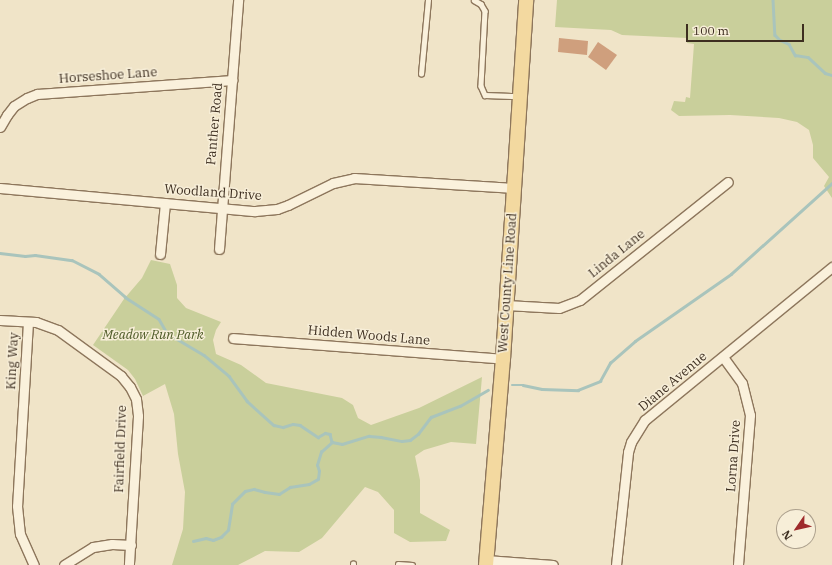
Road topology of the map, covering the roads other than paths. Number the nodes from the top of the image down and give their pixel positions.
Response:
1 (238, 0) edge
2 (428, 0) edge
3 (474, 0) edge
4 (526, 0) edge
5 (420, 74) dead end
6 (232, 80) junction
7 (520, 96) junction
8 (0, 127) edge
9 (728, 182) dead end
10 (0, 188) edge
11 (514, 188) junction
12 (165, 203) junction
13 (221, 208) junction
14 (219, 249) dead end
15 (160, 254) dead end
16 (832, 267) edge
17 (506, 305) junction
18 (0, 320) edge
19 (28, 322) junction
20 (233, 338) dead end
21 (723, 357) junction
22 (503, 359) junction
23 (131, 545) junction
24 (486, 562) edge
25 (398, 564) dead end
26 (34, 565) edge
27 (64, 565) edge
28 (129, 565) edge
29 (412, 565) edge
30 (553, 565) edge
31 (616, 565) edge
32 (738, 565) edge

1 - 6 street, Panther Road
2 - 5 lane
3 - 7 lane
4 - 7 main road, West County Line Road
6 - 8 street, Horseshoe Lane
6 - 13 street, Panther Road
7 - 11 main road, West County Line Road
9 - 17 street, Linda Lane
10 - 12 street, Woodland Drive
11 - 13 street, Woodland Drive
11 - 17 main road, West County Line Road
12 - 13 street, Woodland Drive
12 - 15 street
13 - 14 street, Panther Road
16 - 21 street, Diane Avenue
17 - 22 main road, West County Line Road
18 - 19 street, Fairfield Drive
19 - 23 street, Fairfield Drive
19 - 26 street, King Way
20 - 22 street, Hidden Woods Lane
21 - 31 street, Diane Avenue
21 - 32 street, Lorna Drive
22 - 24 main road, West County Line Road
23 - 27 street
23 - 28 street, Fairfield Drive
24 - 30 street
25 - 29 lane

